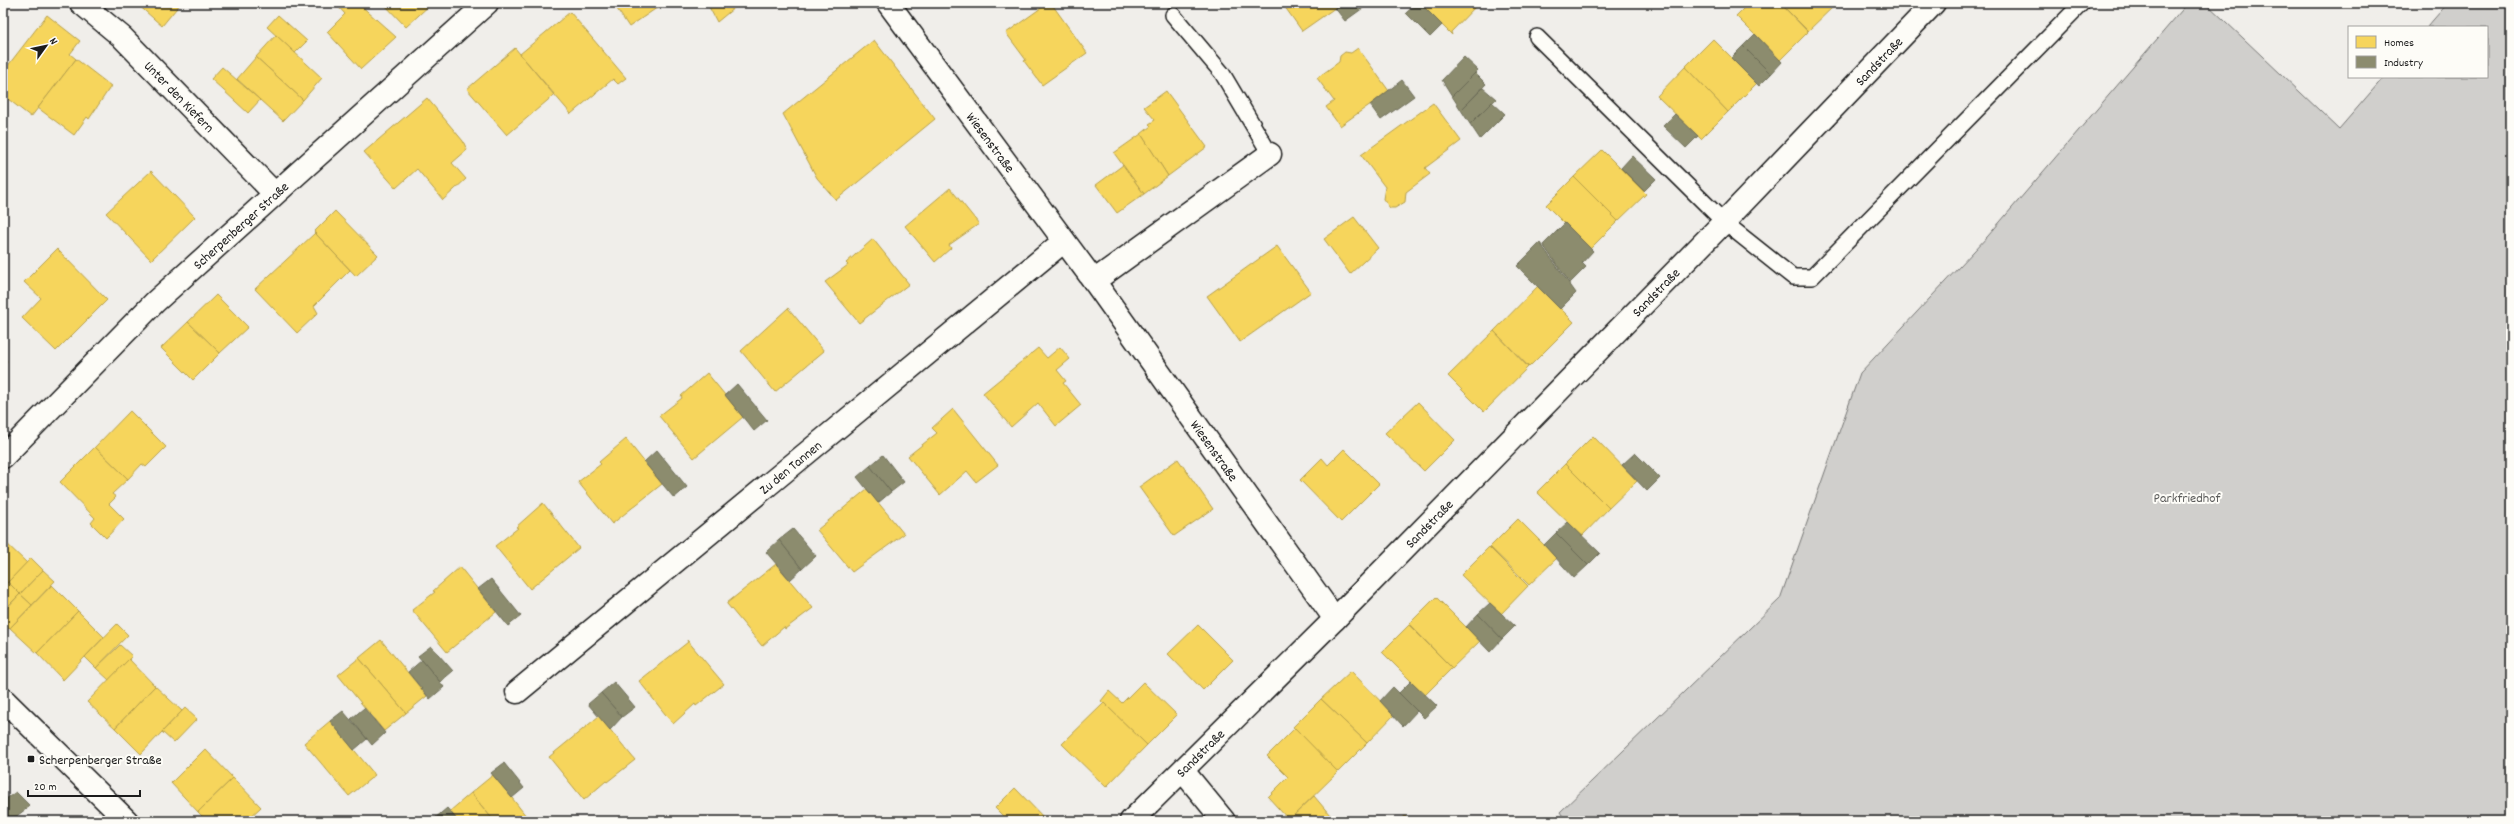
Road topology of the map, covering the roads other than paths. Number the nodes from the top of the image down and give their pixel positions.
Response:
1 (81, 3) edge
2 (487, 3) edge
3 (888, 3) edge
4 (1934, 3) edge
5 (2082, 3) edge
6 (1173, 15) dead end
7 (1537, 37) dead end
8 (1270, 154) joint
9 (274, 193) junction
10 (1724, 222) junction
11 (1064, 241) junction
12 (1094, 281) junction
13 (3, 457) edge
14 (1335, 619) junction
15 (517, 692) dead end
16 (3, 699) edge
17 (1183, 771) junction
18 (128, 821) edge
19 (1131, 821) edge
20 (1224, 821) edge

1 - 9 street, Unter den Kiefern
2 - 9 street, Scherpenberger Straße
3 - 11 street, Wiesenstraße
4 - 10 street, Sandstraße
5 - 10 lane
6 - 8 lane
7 - 10 lane
8 - 12 street
9 - 13 street, Scherpenberger Straße
10 - 14 street, Sandstraße
11 - 12 street, Wiesenstraße
11 - 15 street, Zu den Tannen
12 - 14 street, Wiesenstraße
14 - 17 street, Sandstraße
16 - 18 street
17 - 19 street, Sandstraße
17 - 20 street

